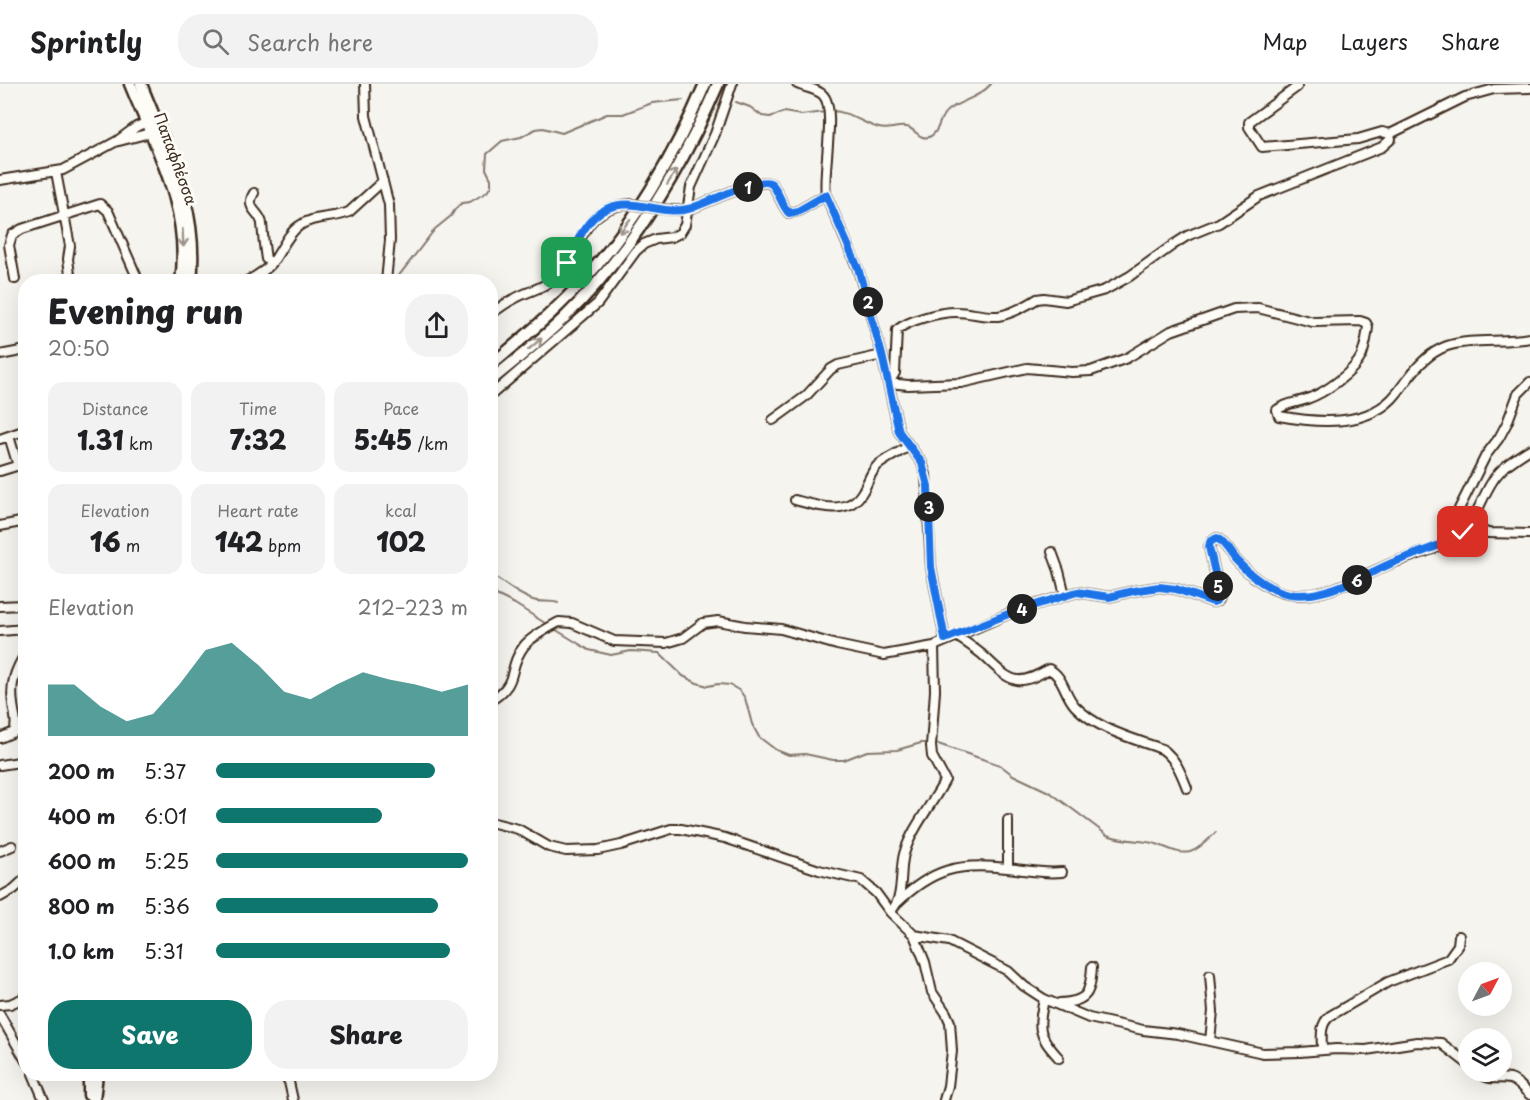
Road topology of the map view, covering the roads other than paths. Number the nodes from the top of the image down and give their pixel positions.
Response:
1 (130, 84) edge
2 (141, 84) edge
3 (365, 84) edge
4 (705, 84) edge
5 (718, 84) edge
6 (732, 84) edge
7 (797, 84) edge
8 (1297, 87) dead end
9 (1530, 87) edge
10 (150, 120) junction
11 (155, 132) junction
12 (1390, 134) junction
13 (117, 141) junction
14 (56, 172) junction
15 (0, 180) edge
16 (383, 181) junction
17 (254, 193) dead end
18 (826, 195) junction
19 (687, 209) junction
20 (64, 217) junction
21 (272, 263) junction
22 (70, 274) edge
23 (135, 274) edge
24 (181, 274) edge
25 (191, 274) edge
26 (259, 274) edge
27 (387, 274) edge
28 (15, 279) dead end
29 (498, 310) edge
30 (1530, 338) edge
31 (18, 352) edge
32 (0, 355) edge
33 (882, 355) junction
34 (498, 359) edge
35 (498, 374) edge
36 (1530, 382) edge
37 (890, 383) junction
38 (498, 389) edge
39 (773, 420) dead end
40 (18, 433) edge
41 (9, 436) junction
42 (0, 440) edge
43 (909, 446) junction
44 (1530, 449) edge
45 (18, 455) edge
46 (18, 465) edge
47 (0, 471) edge
48 (795, 500) dead end
49 (18, 523) edge
50 (0, 526) edge
51 (1465, 529) junction
52 (1529, 534) edge
53 (1052, 552) dead end
54 (1065, 595) junction
55 (18, 605) edge
56 (0, 606) edge
57 (18, 630) edge
58 (0, 631) edge
59 (956, 636) junction
60 (945, 639) junction
61 (934, 646) junction
62 (18, 668) edge
63 (498, 695) edge
64 (0, 738) edge
65 (18, 763) edge
66 (0, 765) edge
67 (1187, 788) dead end
68 (1008, 820) dead end
69 (498, 824) edge
70 (12, 846) dead end
71 (0, 851) edge
72 (1008, 868) junction
73 (1062, 872) dead end
74 (18, 885) edge
75 (0, 897) edge
76 (897, 903) junction
77 (890, 912) junction
78 (914, 935) junction
79 (1458, 936) dead end
80 (1092, 966) dead end
81 (1210, 975) dead end
82 (1044, 999) junction
83 (18, 1002) edge
84 (1058, 1004) junction
85 (0, 1005) edge
86 (0, 1015) edge
87 (1210, 1041) junction
88 (18, 1047) edge
89 (1322, 1050) junction
90 (1458, 1056) edge
91 (1059, 1058) dead end
92 (1512, 1080) edge
93 (36, 1081) edge
94 (89, 1081) edge
95 (96, 1081) edge
96 (288, 1081) edge
97 (1530, 1095) edge
98 (44, 1100) edge
99 (88, 1100) edge
100 (94, 1100) edge
101 (293, 1100) edge
102 (944, 1100) edge

1 - 10 main road, Παπαφλέσσα
2 - 10 main road, Παπαφλέσσα
3 - 16 street
4 -> 34 main road
35 -> 5 main road
6 - 19 street
7 - 18 street
8 - 12 street
9 - 12 street
10 - 11 main road, Παπαφλέσσα
10 - 13 street
11 - 13 street
11 -> 24 main road, Παπαφλέσσα
11 - 25 main road, Παπαφλέσσα
12 - 37 street
13 - 14 street
14 - 15 street
14 - 20 street
16 - 21 street
16 - 27 street
17 - 21 street
18 - 19 street
18 - 33 street
19 - 29 street, bridge
19 - 38 street
20 - 22 street
20 - 23 street
20 - 28 street
21 - 26 street
30 - 37 street
31 - 32 street
33 - 37 street
33 - 39 street
36 - 51 street
37 - 43 street
40 - 41 street
41 - 42 street
41 - 45 street
43 - 48 street
43 - 60 street
44 - 51 street
46 - 47 street
49 - 50 street
51 - 52 street
51 - 54 street
53 - 54 street
54 - 59 street
55 - 56 street
57 - 58 street
59 - 60 street
59 - 67 street
60 - 61 street
61 - 63 street
61 - 76 street
62 - 64 street
65 - 66 street
68 - 72 street
69 - 77 street
70 - 71 street
72 - 73 street
72 - 76 street
74 - 75 street
76 - 77 street
77 - 78 street
78 - 82 street
78 - 102 street
79 - 89 street
80 - 84 street
81 - 87 street
82 - 84 street
82 - 91 street
83 - 85 street
84 - 87 street
86 - 88 street
87 - 89 street
89 - 90 street
92 - 97 street
93 - 98 street
94 - 99 main road
95 - 100 main road
96 - 101 street

